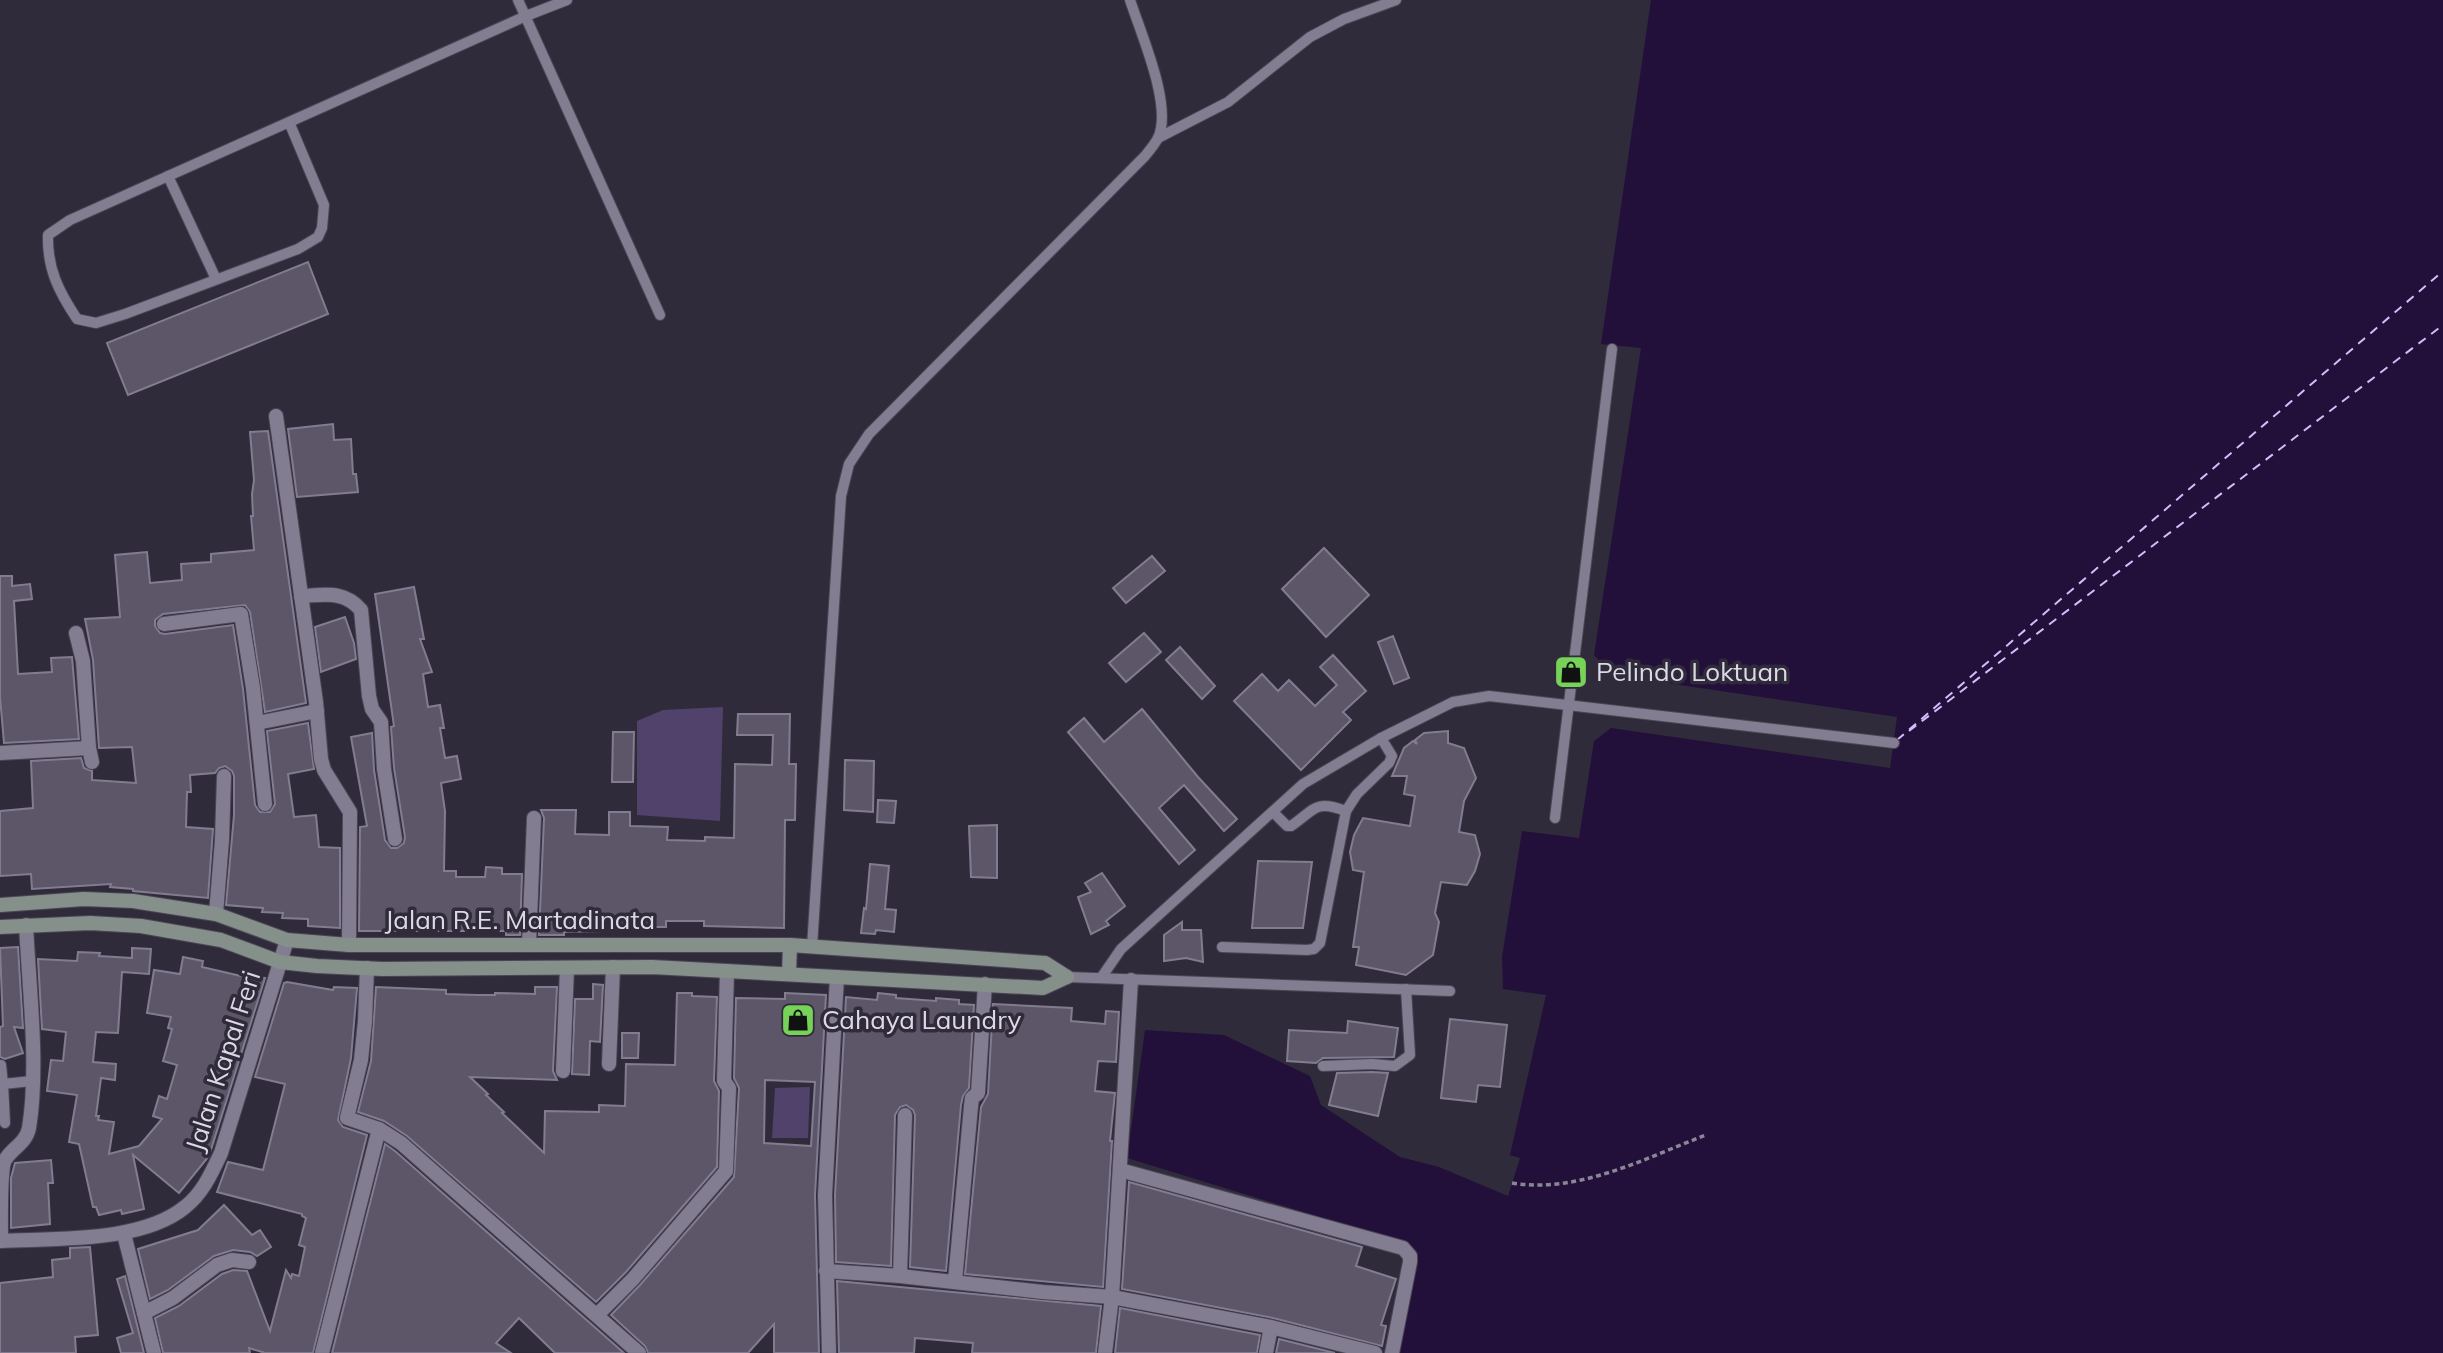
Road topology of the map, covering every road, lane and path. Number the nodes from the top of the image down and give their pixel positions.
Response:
1 (518, 0) edge
2 (567, 0) edge
3 (1130, 0) edge
4 (1396, 0) edge
5 (526, 16) junction
6 (289, 122) junction
7 (1158, 138) junction
8 (168, 176) junction
9 (215, 279) junction
10 (660, 315) dead end
11 (1612, 349) dead end
12 (276, 416) dead end
13 (301, 597) junction
14 (164, 624) dead end
15 (76, 633) dead end
16 (1569, 706) junction
17 (317, 711) junction
18 (257, 723) junction
19 (1381, 738) junction
20 (1894, 743) dead end
21 (0, 753) edge
22 (224, 776) dead end
23 (265, 804) dead end
24 (1346, 811) junction
25 (1273, 812) junction
26 (534, 818) dead end
27 (1555, 818) dead end
28 (395, 839) dead end
29 (0, 905) edge
30 (216, 914) junction
31 (26, 925) junction
32 (0, 927) edge
33 (287, 940) junction
34 (529, 944) junction
35 (790, 945) junction
36 (349, 946) junction
37 (813, 947) junction
38 (1222, 947) dead end
39 (281, 962) junction
40 (1045, 963) junction
41 (613, 967) junction
42 (367, 968) junction
43 (566, 968) junction
44 (727, 971) junction
45 (789, 974) junction
46 (837, 976) junction
47 (1067, 977) junction
48 (1101, 978) junction
49 (1131, 980) junction
50 (985, 984) junction
51 (1043, 988) junction
52 (1406, 989) junction
53 (1450, 991) dead end
54 (610, 1064) dead end
55 (1, 1065) edge
56 (1323, 1066) dead end
57 (563, 1071) dead end
58 (32, 1081) junction
59 (3, 1084) junction
60 (905, 1115) dead end
61 (5, 1123) dead end
62 (379, 1129) junction
63 (1706, 1135) dead end
64 (1120, 1170) junction
65 (1512, 1183) dead end
66 (124, 1234) junction
67 (0, 1241) edge
68 (249, 1262) dead end
69 (826, 1271) junction
70 (900, 1276) junction
71 (955, 1281) junction
72 (1112, 1297) junction
73 (144, 1313) junction
74 (597, 1315) junction
75 (1271, 1327) junction
76 (154, 1353) edge
77 (322, 1353) edge
78 (639, 1353) edge
79 (829, 1353) edge
80 (1105, 1353) edge
81 (1266, 1353) edge
82 (1375, 1353) edge
83 (1392, 1353) edge

1 - 5 lane
2 - 5 lane
3 - 7 lane
4 - 7 lane
5 - 6 lane
5 - 10 lane
6 - 8 lane
6 - 9 lane
7 - 37 lane
8 - 9 lane
8 - 9 lane
11 - 16 lane
12 - 13 street
13 - 17 street
13 - 28 street
14 - 18 street
15 - 21 street
16 - 19 lane
16 - 20 lane
16 - 27 lane
17 - 18 street
17 - 36 street
18 - 23 street
19 - 24 lane
19 - 25 lane
22 - 30 street
24 - 25 lane
24 - 38 lane
25 - 48 lane
26 - 34 street
29 - 30 street, Jalan R.E. Martadinata
30 - 33 street, Jalan R.E. Martadinata
31 - 32 street, Jalan R.E. Martadinata
31 - 39 street, Jalan R.E. Martadinata
31 - 58 street
33 - 36 street, Jalan R.E. Martadinata
33 - 39 street, Jalan Kapal Feri
34 - 35 street, Jalan R.E. Martadinata
34 - 36 street, Jalan R.E. Martadinata
35 - 37 street, Jalan R.E. Martadinata
35 - 45 street
37 - 40 street, Jalan R.E. Martadinata
39 - 42 street, Jalan R.E. Martadinata
39 - 66 street, Jalan Kapal Feri
40 - 47 street
40 - 51 street
41 - 43 street, Jalan R.E. Martadinata
41 - 44 street, Jalan R.E. Martadinata
41 - 54 street
42 - 43 street, Jalan R.E. Martadinata
42 - 62 street
43 - 57 street
44 - 45 street, Jalan R.E. Martadinata
44 - 74 street
45 - 46 street, Jalan R.E. Martadinata
46 - 50 street, Jalan R.E. Martadinata
46 - 69 street
47 - 48 lane
47 - 51 street
48 - 49 lane
49 - 52 lane
49 - 64 street
50 - 51 street, Jalan R.E. Martadinata
50 - 71 street
52 - 53 lane
52 - 56 lane
55 - 59 lane
58 - 59 lane
58 - 67 street
59 - 61 lane
60 - 70 street
62 - 74 street
62 - 77 street
63 - 65 path
64 - 72 street
64 - 83 street
66 - 67 street, Jalan Kapal Feri
66 - 73 street
68 - 73 street
69 - 70 street
69 - 79 street
70 - 71 street
71 - 72 street
72 - 75 street
72 - 80 street
73 - 76 street
74 - 78 street
75 - 81 street
75 - 82 street

